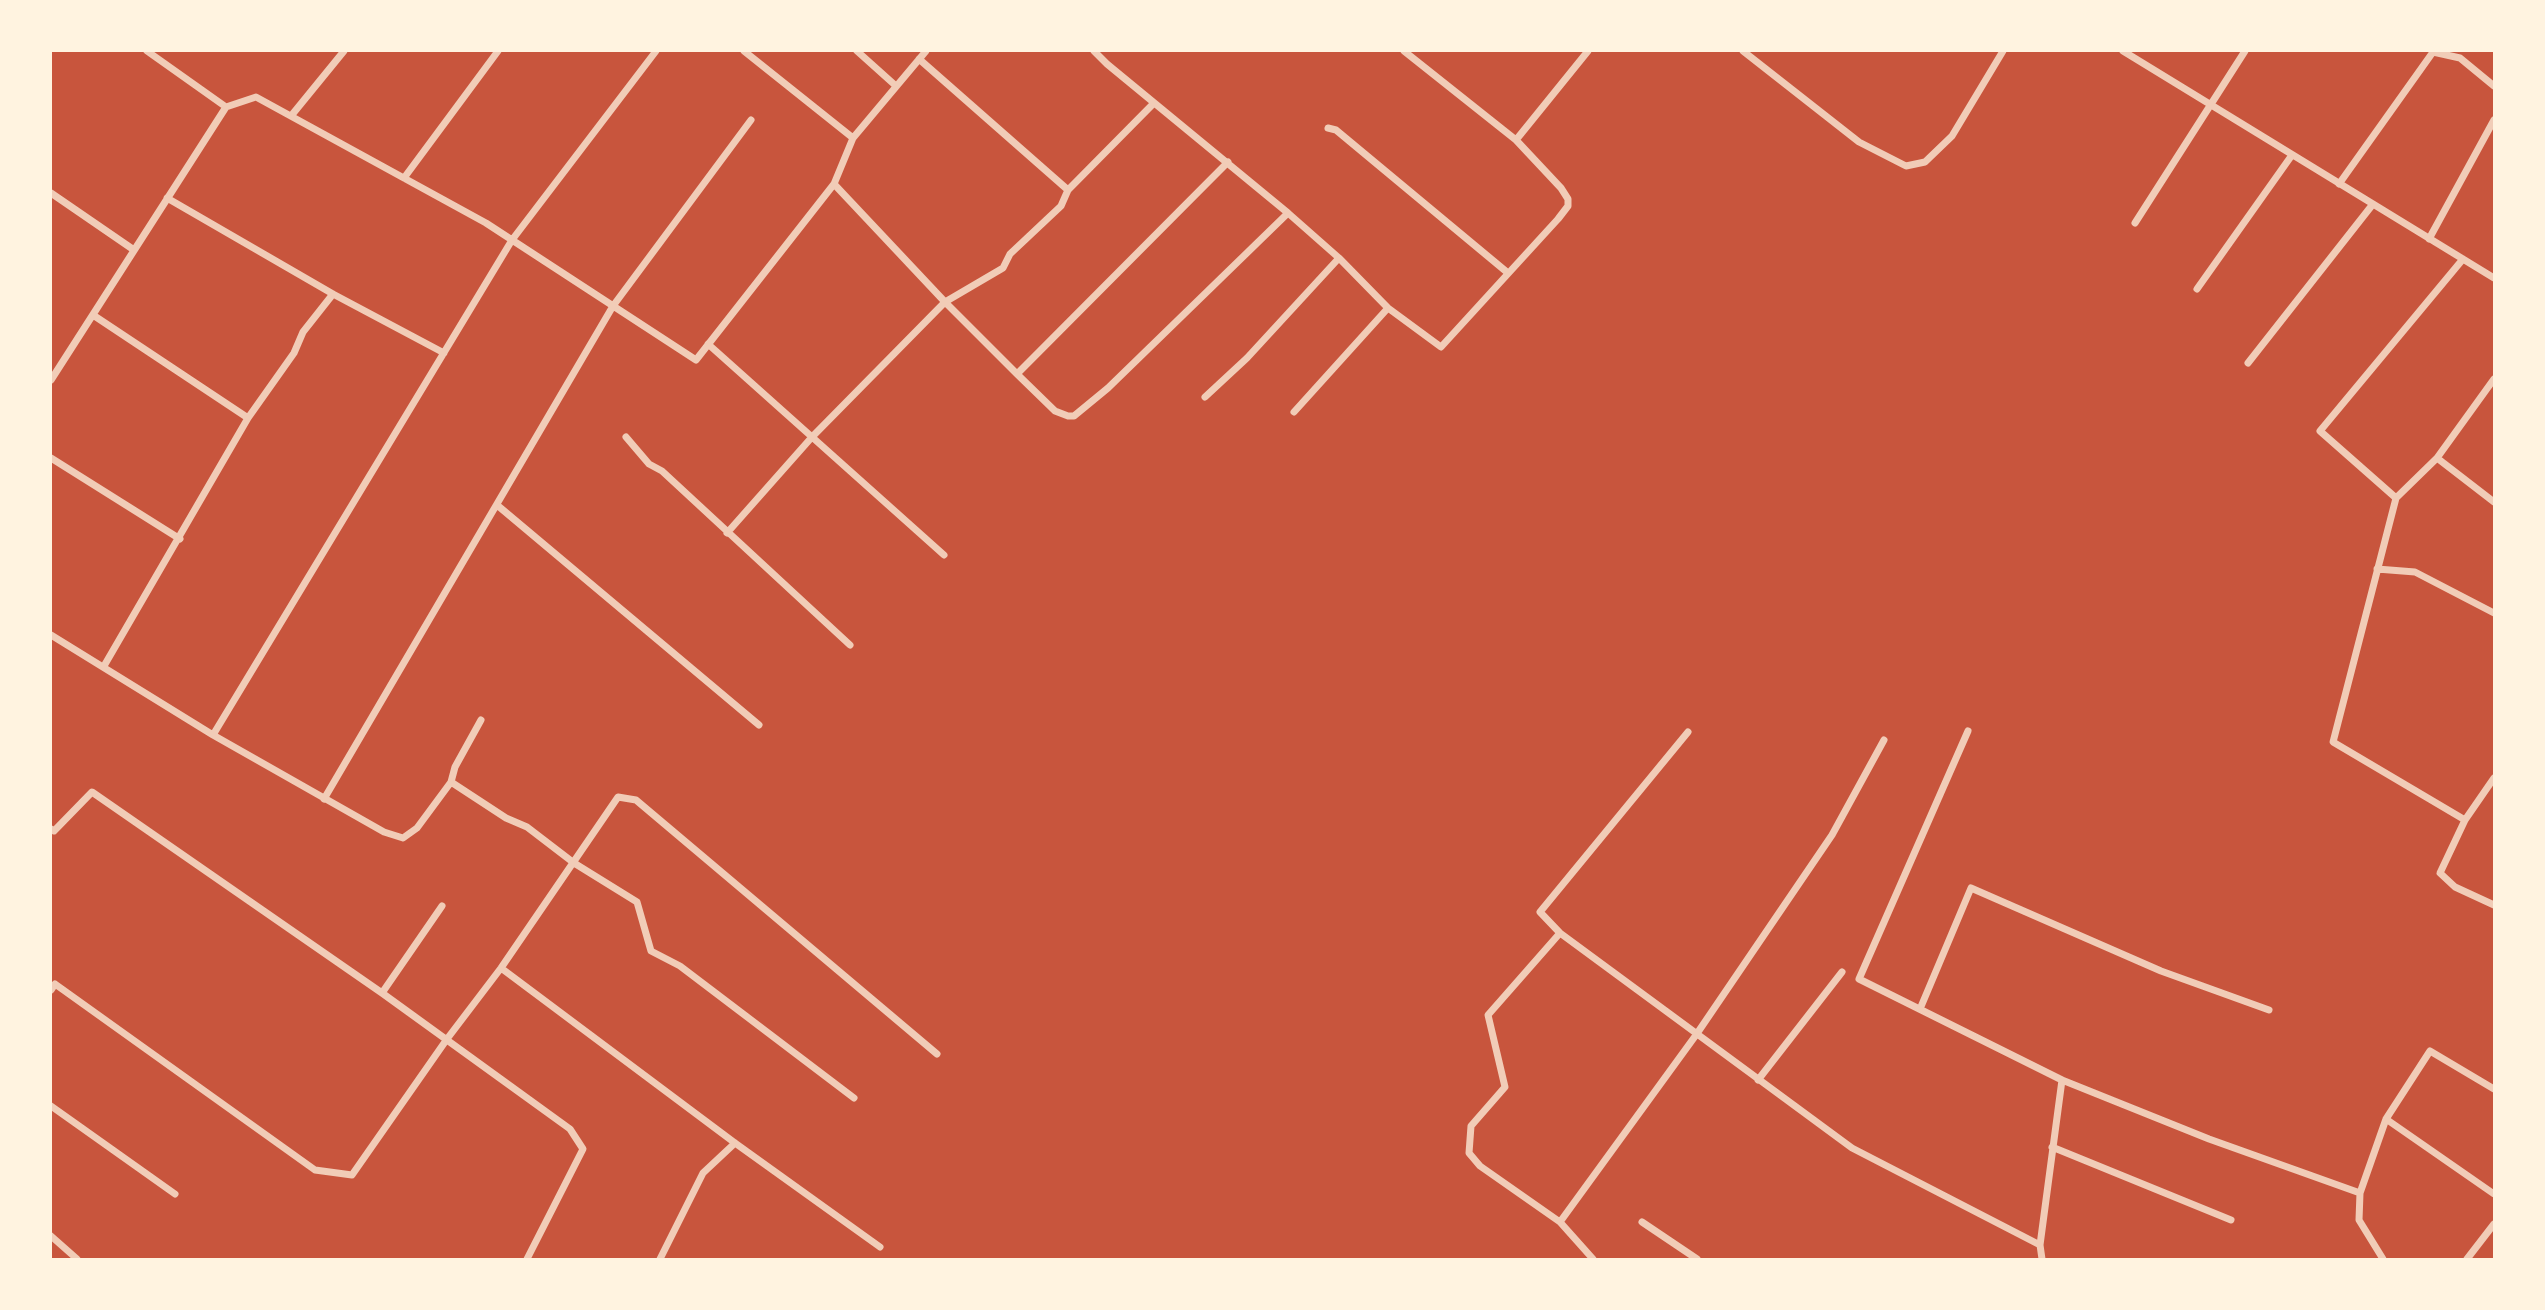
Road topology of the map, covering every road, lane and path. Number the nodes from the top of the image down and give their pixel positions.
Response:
1 (149, 51) edge
2 (344, 51) edge
3 (498, 51) edge
4 (656, 51) edge
5 (744, 51) edge
6 (857, 51) edge
7 (926, 51) edge
8 (1094, 51) edge
9 (1404, 51) edge
10 (1588, 51) edge
11 (1743, 51) edge
12 (2003, 51) edge
13 (2245, 51) edge
14 (2129, 52) edge
15 (919, 59) junction
16 (896, 86) junction
17 (2494, 86) edge
18 (1154, 103) junction
19 (2210, 104) junction
20 (226, 107) junction
21 (291, 116) junction
22 (751, 120) dead end
23 (2494, 120) edge
24 (1328, 128) dead end
25 (853, 138) junction
26 (1516, 139) junction
27 (2292, 155) junction
28 (1228, 162) junction
29 (404, 178) junction
30 (834, 184) junction
31 (2339, 184) junction
32 (1068, 190) junction
33 (51, 193) edge
34 (167, 198) junction
35 (2373, 204) junction
36 (1288, 213) junction
37 (2134, 223) dead end
38 (2429, 239) junction
39 (512, 240) junction
40 (134, 250) junction
41 (1339, 258) junction
42 (2463, 259) junction
43 (1508, 273) junction
44 (2494, 278) edge
45 (2197, 289) dead end
46 (334, 294) junction
47 (945, 302) junction
48 (613, 306) junction
49 (1388, 308) junction
50 (93, 315) junction
51 (708, 344) junction
52 (444, 353) junction
53 (2248, 363) dead end
54 (1017, 374) junction
55 (2494, 379) edge
56 (51, 380) edge
57 (1205, 397) dead end
58 (1294, 412) dead end
59 (248, 418) junction
60 (626, 438) dead end
61 (812, 438) junction
62 (51, 458) edge
63 (2437, 458) junction
64 (2396, 498) junction
65 (2494, 502) edge
66 (497, 505) junction
67 (727, 533) junction
68 (180, 539) junction
69 (944, 555) dead end
70 (2377, 569) junction
71 (2494, 613) edge
72 (51, 635) edge
73 (850, 645) dead end
74 (104, 666) junction
75 (481, 720) dead end
76 (759, 725) dead end
77 (1968, 731) dead end
78 (1688, 732) dead end
79 (213, 735) junction
80 (1884, 740) dead end
81 (2494, 778) edge
82 (451, 782) junction
83 (324, 799) junction
84 (2465, 820) junction
85 (51, 828) edge
86 (574, 863) junction
87 (2494, 905) edge
88 (442, 906) dead end
89 (1560, 933) junction
90 (501, 968) junction
91 (1842, 972) dead end
92 (51, 990) edge
93 (382, 993) junction
94 (1920, 1009) junction
95 (2269, 1010) dead end
96 (1696, 1035) junction
97 (447, 1039) junction
98 (937, 1054) dead end
99 (1758, 1080) junction
100 (2062, 1080) junction
101 (2494, 1089) edge
102 (854, 1098) dead end
103 (51, 1106) edge
104 (2386, 1119) junction
105 (736, 1143) junction
106 (2052, 1147) junction
107 (2360, 1193) junction
108 (175, 1194) dead end
109 (2494, 1194) edge
110 (2231, 1220) dead end
111 (1560, 1222) junction
112 (1642, 1222) dead end
113 (2494, 1224) edge
114 (51, 1236) edge
115 (2040, 1245) junction
116 (880, 1247) dead end
117 (77, 1259) edge
118 (527, 1259) edge
119 (660, 1259) edge
120 (1593, 1259) edge
121 (1697, 1259) edge
122 (2042, 1259) edge
123 (2383, 1259) edge
124 (2467, 1259) edge

1 - 20 street
2 - 21 street
3 - 29 street
4 - 39 street
5 - 25 street
6 - 16 street
7 - 15 street
8 - 18 street
9 - 26 street
10 - 26 street
11 - 12 street
13 - 19 street
14 - 19 street
15 - 16 street
15 - 32 street
16 - 25 street
17 - 31 street
18 - 28 street
18 - 32 street
19 - 27 street
19 - 37 street
20 - 21 street
20 - 34 street
21 - 29 street
22 - 48 street
23 - 38 street
24 - 43 street
25 - 30 street
26 - 43 street
27 - 31 street
27 - 45 street
28 - 36 street
28 - 54 street
29 - 39 street
30 - 47 street
30 - 51 street
31 - 35 street
32 - 47 street
33 - 40 street
34 - 40 street
34 - 46 street
35 - 38 street
35 - 53 street
36 - 41 street
36 - 54 street
38 - 42 street
39 - 48 street
39 - 52 street
40 - 50 street
41 - 49 street
41 - 57 street
42 - 44 street
42 - 64 street
43 - 49 street
46 - 52 street
46 - 59 street
47 - 54 street
47 - 61 street
48 - 51 street
48 - 66 street
49 - 58 street
50 - 56 street
50 - 59 street
51 - 61 street
52 - 79 street
55 - 63 street
59 - 68 street
60 - 67 street
61 - 67 street
61 - 69 street
62 - 68 street
63 - 64 street
63 - 65 street
64 - 70 street
66 - 76 street
66 - 83 street
67 - 73 street
68 - 74 street
70 - 71 street
70 - 84 street
72 - 74 street
74 - 79 street
75 - 82 street
77 - 94 street
78 - 89 street
79 - 83 street
80 - 96 street
81 - 84 street
82 - 83 street
82 - 86 street
84 - 87 street
85 - 93 street
86 - 90 street
86 - 98 street
86 - 102 street
88 - 93 street
89 - 96 street
89 - 111 street
90 - 97 street
90 - 105 street
91 - 99 street
92 - 97 street
93 - 97 street
94 - 95 street
94 - 100 street
96 - 99 street
96 - 111 street
97 - 118 street
99 - 115 street
100 - 106 street
100 - 107 street
101 - 104 street
103 - 108 street
104 - 107 street
104 - 109 street
105 - 116 street
105 - 119 street
106 - 110 street
106 - 115 street
107 - 123 street
111 - 120 street
112 - 121 street
113 - 124 street
114 - 117 street
115 - 122 street

